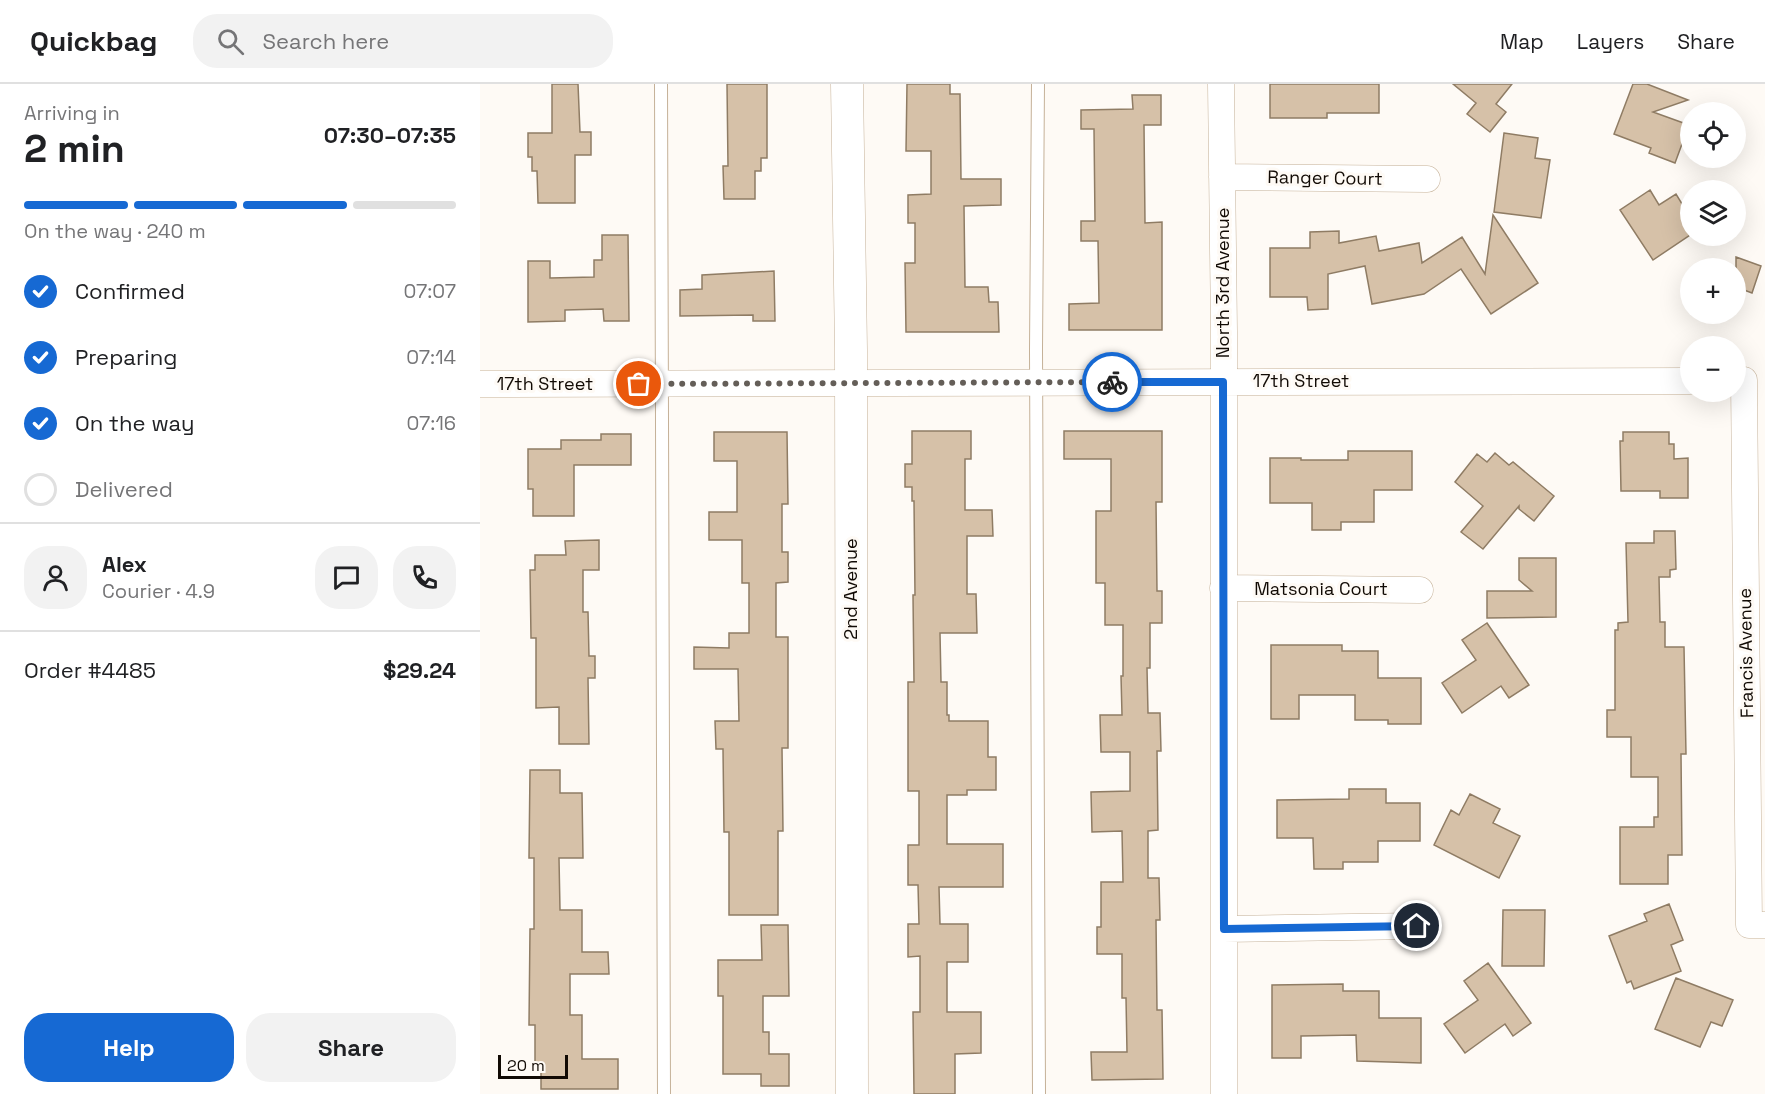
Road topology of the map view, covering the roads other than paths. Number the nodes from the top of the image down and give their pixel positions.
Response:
1 (661, 84) edge
2 (847, 84) edge
3 (1038, 84) edge
4 (1221, 84) edge
5 (1222, 177) junction
6 (1427, 179) dead end
7 (1748, 380) edge
8 (1680, 381) edge
9 (851, 382) junction
10 (1036, 382) junction
11 (1223, 382) junction
12 (480, 384) edge
13 (662, 384) junction
14 (1223, 588) junction
15 (1420, 590) dead end
16 (1757, 925) edge
17 (1417, 926) dead end
18 (1224, 929) junction
19 (664, 1094) edge
20 (852, 1094) edge
21 (1039, 1094) edge
22 (1224, 1094) edge

1 - 13 lane
2 - 9 street, 2nd Avenue
3 - 10 lane
4 - 5 street, North 3rd Avenue
5 - 6 street, Ranger Court
5 - 11 street, North 3rd Avenue
7 - 16 street, Francis Avenue
8 - 11 street, 17th Street
9 - 10 street, 17th Street
9 - 13 street, 17th Street
9 - 20 street, 2nd Avenue
10 - 11 street, 17th Street
10 - 21 lane
11 - 14 street, North 3rd Avenue
12 - 13 street, 17th Street
13 - 19 lane
14 - 15 street, Matsonia Court
14 - 18 street, North 3rd Avenue
17 - 18 street
18 - 22 street, North 3rd Avenue

